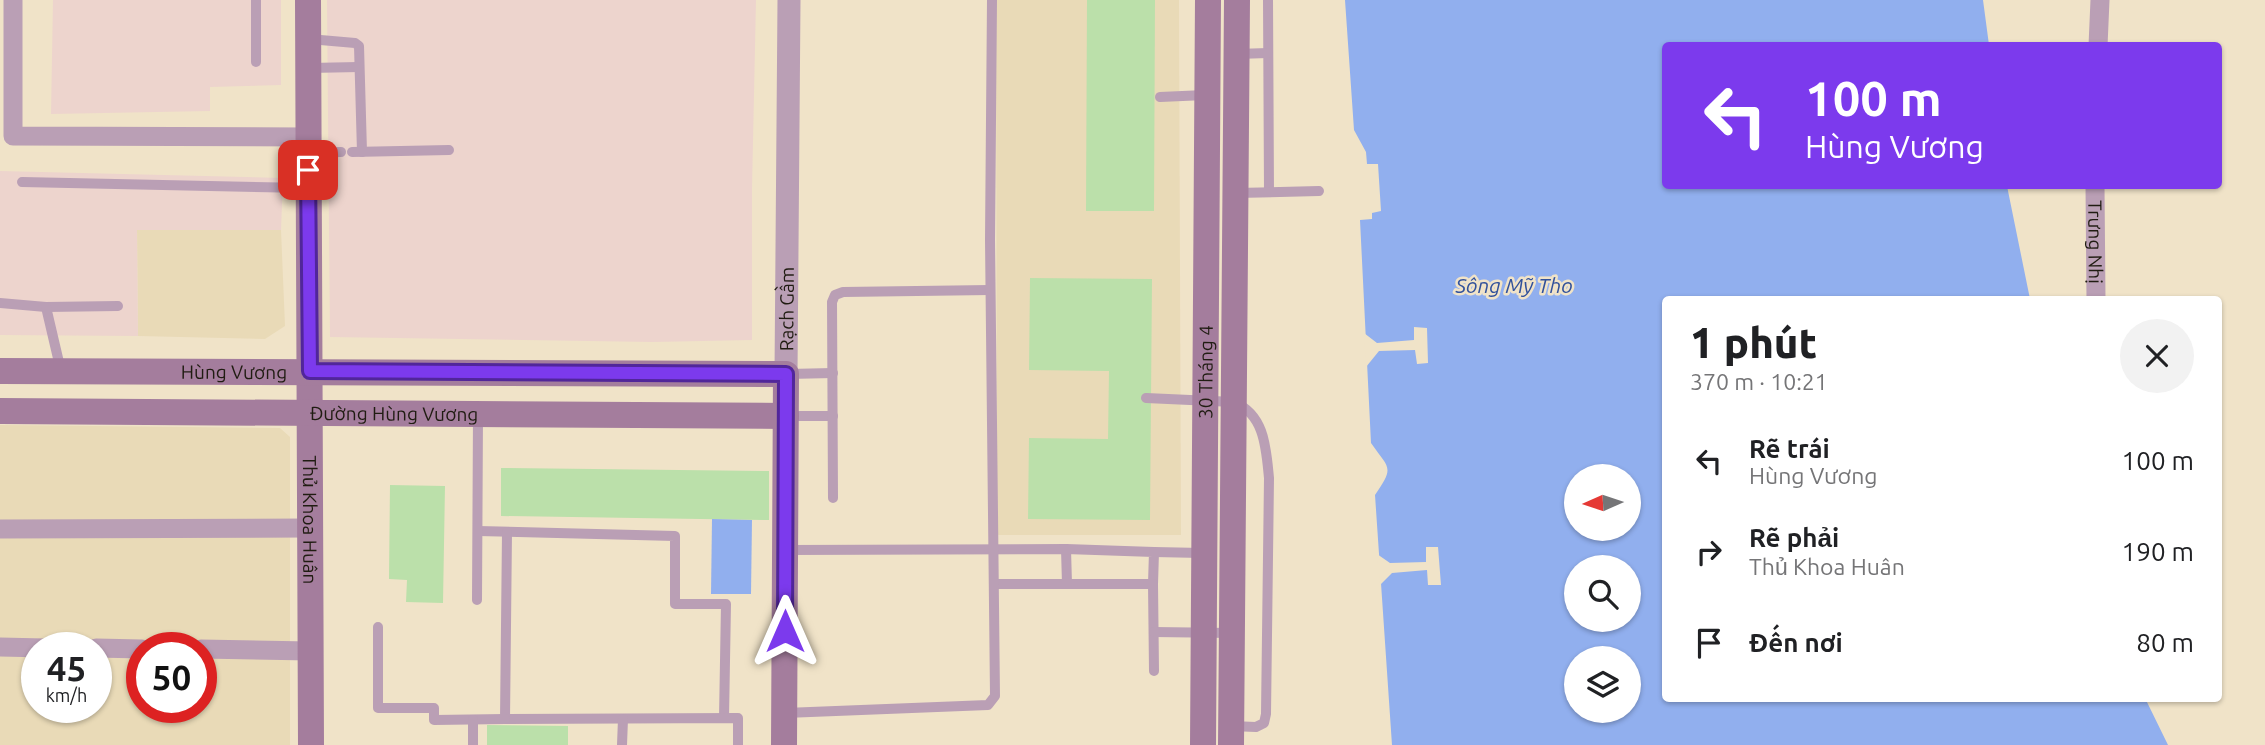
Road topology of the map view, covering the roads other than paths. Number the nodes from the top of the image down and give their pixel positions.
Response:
1 (13, 0) edge
2 (257, 0) edge
3 (308, 0) edge
4 (789, 0) edge
5 (992, 0) edge
6 (1208, 0) edge
7 (1237, 0) edge
8 (1268, 0) edge
9 (2100, 0) edge
10 (308, 39) junction
11 (2098, 42) edge
12 (1268, 53) junction
13 (1237, 54) junction
14 (257, 62) dead end
15 (359, 67) junction
16 (308, 68) junction
17 (1222, 96) junction
18 (1160, 97) dead end
19 (7, 136) edge
20 (308, 145) junction
21 (449, 150) dead end
22 (352, 152) junction
23 (22, 182) dead end
24 (308, 188) junction
25 (2095, 189) edge
26 (1319, 191) dead end
27 (1269, 192) junction
28 (1236, 193) junction
29 (1208, 258) junction
30 (1235, 258) junction
31 (990, 290) junction
32 (2096, 296) edge
33 (0, 303) edge
34 (118, 306) dead end
35 (46, 307) junction
36 (0, 371) edge
37 (310, 371) junction
38 (61, 372) junction
39 (478, 372) junction
40 (832, 373) junction
41 (786, 374) junction
42 (1146, 398) dead end
43 (1206, 400) junction
44 (1234, 402) junction
45 (0, 411) edge
46 (61, 412) junction
47 (309, 414) junction
48 (478, 415) junction
49 (786, 416) junction
50 (833, 416) junction
51 (833, 498) dead end
52 (0, 528) edge
53 (309, 528) junction
54 (478, 531) junction
55 (507, 532) junction
56 (1066, 549) junction
57 (785, 550) junction
58 (994, 550) junction
59 (1154, 551) junction
60 (1205, 553) junction
61 (994, 584) junction
62 (1068, 584) junction
63 (1153, 584) junction
64 (477, 600) dead end
65 (378, 627) dead end
66 (1154, 632) junction
67 (1205, 632) junction
68 (1232, 633) junction
69 (0, 647) edge
70 (21, 647) edge
71 (217, 649) edge
72 (310, 651) junction
73 (1154, 671) dead end
74 (785, 713) junction
75 (724, 718) junction
76 (505, 719) junction
77 (623, 719) junction
78 (473, 720) junction
79 (1203, 735) edge
80 (1231, 735) edge
81 (311, 745) edge
82 (473, 745) edge
83 (622, 745) edge
84 (738, 745) edge
85 (784, 745) edge

1 - 19 street
2 - 14 lane
3 - 10 main road, Thủ Khoa Huân
4 - 41 street, Rạch Gầm
5 - 31 lane
6 - 17 main road, 30 Tháng 4
7 - 13 main road, 30 Tháng 4
8 - 12 lane
9 - 11 street
10 - 15 lane
10 - 16 main road, Thủ Khoa Huân
12 - 13 lane
12 - 27 lane
13 - 17 main road, 30 Tháng 4
15 - 16 lane
15 - 22 lane
16 - 20 main road, Thủ Khoa Huân
17 - 18 lane
17 - 28 main road, 30 Tháng 4
17 - 29 main road, 30 Tháng 4
19 - 20 street
20 - 22 lane
20 - 24 main road, Thủ Khoa Huân
21 - 22 lane
23 - 24 lane
24 - 37 main road, Thủ Khoa Huân
25 - 32 street, Trưng Nhị
26 - 27 lane
27 - 28 lane
28 - 30 main road, 30 Tháng 4
29 - 30 street
29 - 43 main road, 30 Tháng 4
30 - 44 main road, 30 Tháng 4
31 - 40 lane
31 - 58 lane
33 - 35 lane
34 - 35 lane
35 - 38 lane
36 - 38 main road
37 - 38 main road, Hùng Vương
37 - 39 main road, Hùng Vương
37 - 47 main road, Thủ Khoa Huân
38 - 46 main road
39 - 41 main road, Hùng Vương
39 - 48 main road
40 - 41 lane
40 - 50 lane
41 - 49 main road, Rạch Gầm
42 - 43 lane
43 - 44 lane
43 - 60 main road, 30 Tháng 4
44 - 68 main road, 30 Tháng 4
44 - 80 lane
45 - 46 main road, Đường Hùng Vương
46 - 47 main road, Đường Hùng Vương
47 - 48 main road, Đường Hùng Vương
47 - 53 main road, Thủ Khoa Huân
48 - 49 main road, Đường Hùng Vương
48 - 54 lane
49 - 50 lane
49 - 57 main road, Rạch Gầm
50 - 51 lane
52 - 53 street
53 - 72 main road, Thủ Khoa Huân
54 - 55 lane
54 - 64 lane
55 - 75 lane
55 - 76 lane
56 - 58 lane
56 - 59 lane
56 - 62 lane
57 - 58 lane
57 - 74 main road, Rạch Gầm
58 - 61 lane
59 - 60 lane
59 - 63 lane
60 - 67 main road, 30 Tháng 4
61 - 62 lane
61 - 74 lane
62 - 63 lane
63 - 66 lane
65 - 78 lane
66 - 67 lane
66 - 73 lane
67 - 68 lane
67 - 79 main road, 30 Tháng 4
68 - 80 main road, 30 Tháng 4
69 - 70 street
71 - 72 street
72 - 81 main road, Thủ Khoa Huân
74 - 85 main road, Rạch Gầm
75 - 77 lane
75 - 84 lane
76 - 77 lane
76 - 78 lane
77 - 83 lane
78 - 82 lane
79 - 80 main road

